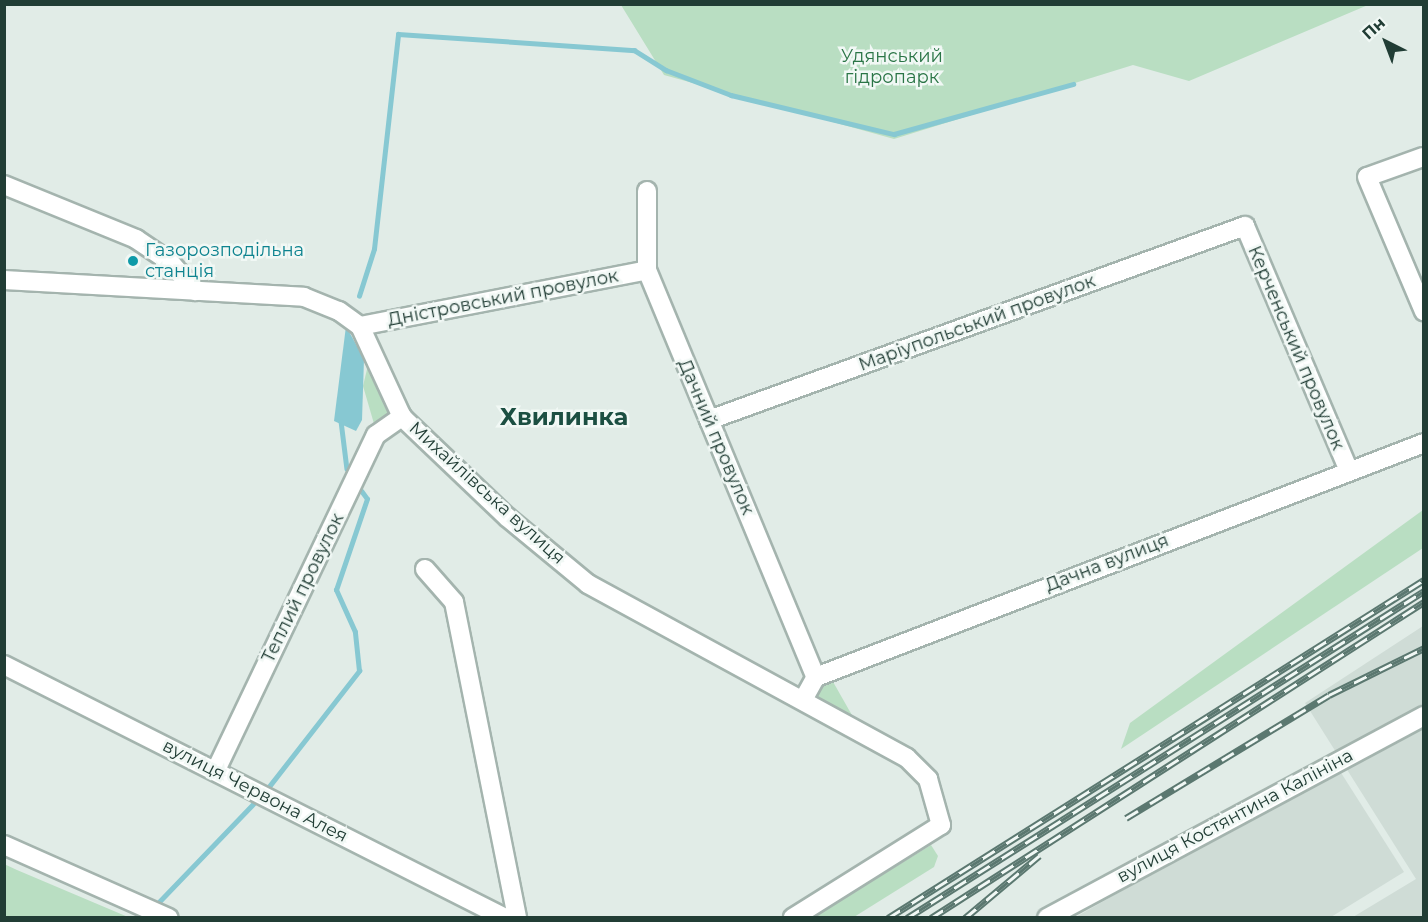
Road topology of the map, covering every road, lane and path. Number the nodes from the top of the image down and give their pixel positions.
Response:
1 (1423, 157) edge
2 (4, 185) edge
3 (647, 191) dead end
4 (1245, 226) joint
5 (646, 270) junction
6 (4, 280) edge
7 (195, 291) junction
8 (1424, 311) edge
9 (360, 326) junction
10 (402, 417) junction
11 (709, 420) junction
12 (1424, 443) edge
13 (1348, 470) junction
14 (425, 569) dead end
15 (4, 665) edge
16 (816, 677) junction
17 (803, 700) junction
18 (1424, 716) edge
19 (216, 771) junction
20 (4, 845) edge
21 (165, 916) edge
22 (505, 918) edge
23 (517, 918) edge
24 (793, 918) edge
25 (1047, 918) edge

1 - 8 street
2 - 7 street
3 - 5 street, Дачний провулок
4 - 11 street, Маріупольський провулок
4 - 13 street, Керченський провулок
5 - 9 street, Дністровський провулок
5 - 11 street, Дачний провулок
6 - 7 street
7 - 9 street
9 - 10 street, Михайлівська вулиця
10 - 17 street, Михайлівська вулиця
10 - 19 street, Теплий провулок
11 - 16 street, Дачний провулок
12 - 13 street, Дачна вулиця
13 - 16 street, Дачна вулиця
14 - 23 street
15 - 19 street, вулиця Червона Алея
16 - 17 street
17 - 24 street, Михайлівська вулиця
18 - 25 street, вулиця Костянтина Калініна
19 - 22 street, вулиця Червона Алея
20 - 21 street

